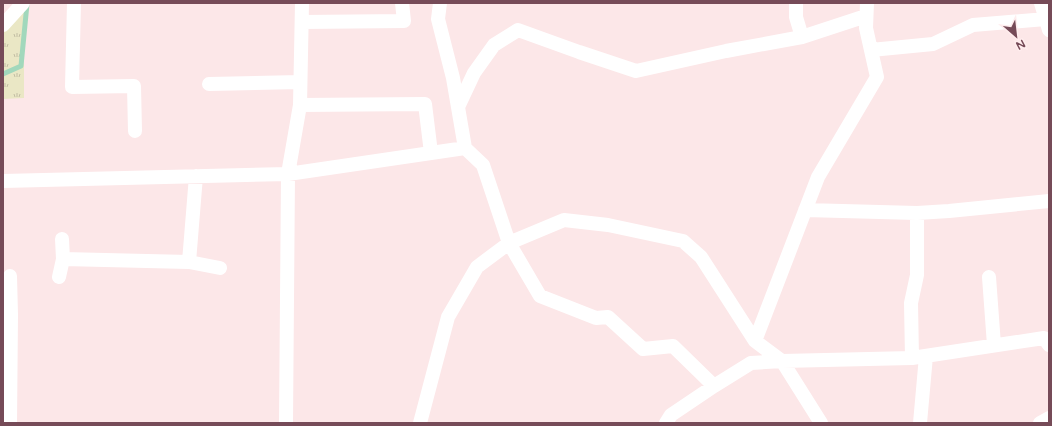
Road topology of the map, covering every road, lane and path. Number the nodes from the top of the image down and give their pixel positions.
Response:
1 (23, 3) edge
2 (74, 3) edge
3 (302, 3) edge
4 (402, 3) edge
5 (440, 3) edge
6 (796, 3) edge
7 (1041, 3) edge
8 (867, 10) edge
9 (302, 22) junction
10 (1047, 24) edge
11 (3, 25) edge
12 (802, 37) junction
13 (871, 50) junction
14 (300, 82) junction
15 (209, 84) dead end
16 (300, 105) junction
17 (458, 108) junction
18 (135, 131) dead end
19 (465, 148) junction
20 (431, 153) junction
21 (288, 174) junction
22 (196, 176) junction
23 (3, 181) edge
24 (1049, 200) edge
25 (805, 210) junction
26 (917, 212) junction
27 (62, 239) dead end
28 (509, 243) junction
29 (62, 259) junction
30 (189, 262) junction
31 (220, 268) dead end
32 (10, 276) dead end
33 (989, 277) dead end
34 (59, 278) dead end
35 (755, 341) junction
36 (994, 345) junction
37 (1049, 345) edge
38 (926, 356) junction
39 (912, 358) junction
40 (782, 361) junction
41 (714, 386) junction
42 (1049, 418) edge
43 (10, 423) edge
44 (286, 423) edge
45 (420, 423) edge
46 (666, 423) edge
47 (821, 423) edge
48 (920, 423) edge
49 (1040, 423) edge

1 - 11 street
2 - 18 street
3 - 9 street
4 - 9 street
5 - 17 street
6 - 12 street
7 - 10 street
8 - 12 street
8 - 13 street
9 - 14 street
10 - 13 street
12 - 17 street
13 - 25 street
14 - 15 street
14 - 16 street
16 - 20 street
16 - 21 street
17 - 19 street
19 - 20 street
19 - 28 street
20 - 21 street
21 - 22 street
21 - 44 street
22 - 23 street
22 - 30 street
24 - 26 street
25 - 26 street
25 - 35 street
26 - 39 street
27 - 29 street
28 - 35 street
28 - 41 street
28 - 45 street
29 - 30 street
29 - 34 street
30 - 31 street
32 - 43 street
33 - 36 street
35 - 40 street
36 - 37 street
36 - 38 street
38 - 39 street
38 - 48 street
39 - 40 street
40 - 41 street
40 - 47 street
41 - 46 street
42 - 49 street

